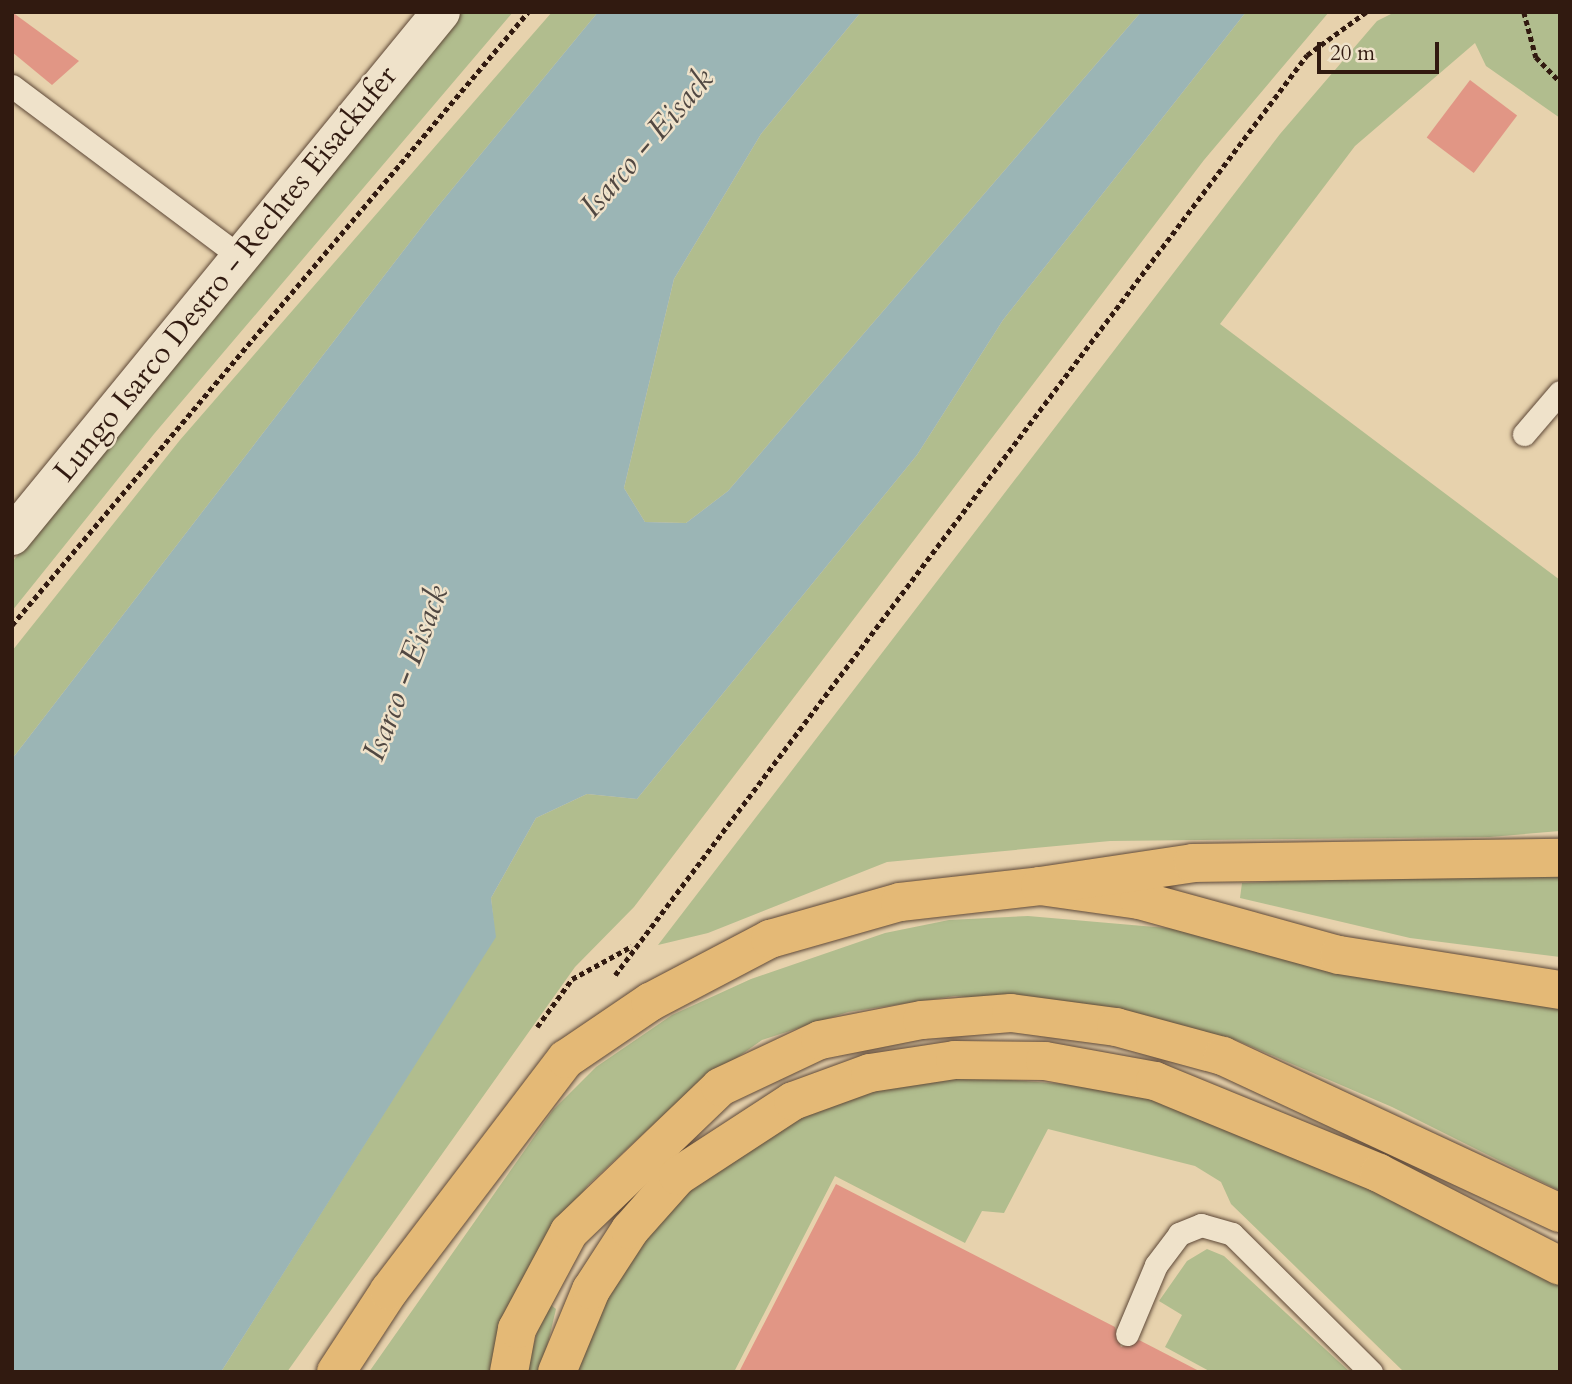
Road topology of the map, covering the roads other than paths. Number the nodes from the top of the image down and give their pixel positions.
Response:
1 (441, 12) edge
2 (12, 86) edge
3 (238, 255) junction
4 (1560, 392) edge
5 (1524, 434) dead end
6 (12, 536) edge
7 (1560, 858) edge
8 (1040, 886) junction
9 (1560, 990) edge
10 (1560, 1213) edge
11 (1560, 1266) edge
12 (1127, 1334) dead end
13 (337, 1372) edge
14 (509, 1372) edge
15 (557, 1372) edge
16 (1371, 1372) edge

1 - 3 street, Lungo Isarco Destro - Rechtes Eisackufer
2 - 3 lane
3 - 6 street, Lungo Isarco Destro - Rechtes Eisackufer
4 - 5 lane
7 - 8 main road
8 - 9 main road
8 - 13 main road
10 - 14 main road
11 - 15 main road
12 - 16 lane

